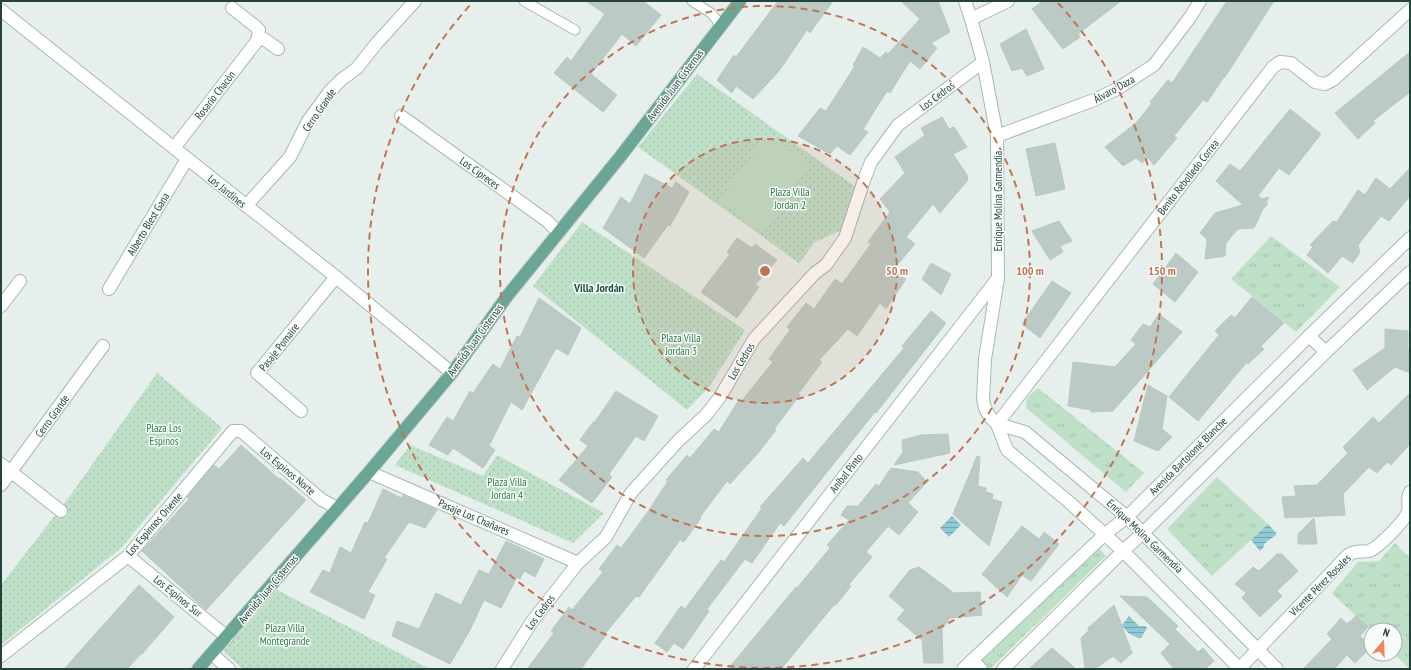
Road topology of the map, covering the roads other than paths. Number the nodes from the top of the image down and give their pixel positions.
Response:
1 (415, 1) edge
2 (524, 1) edge
3 (692, 1) edge
4 (740, 1) edge
5 (965, 1) edge
6 (1008, 1) edge
7 (1200, 1) edge
8 (232, 8) dead end
9 (1, 10) edge
10 (1410, 10) edge
11 (971, 19) junction
12 (721, 25) junction
13 (575, 30) dead end
14 (257, 41) junction
15 (278, 49) dead end
16 (983, 62) junction
17 (401, 116) dead end
18 (997, 136) junction
19 (174, 148) junction
20 (187, 159) junction
21 (246, 206) junction
22 (559, 233) junction
23 (1410, 238) edge
24 (1410, 272) edge
25 (336, 277) junction
26 (998, 278) junction
27 (20, 281) dead end
28 (109, 289) dead end
29 (1, 306) edge
30 (1309, 336) junction
31 (103, 346) dead end
32 (1326, 352) junction
33 (452, 373) junction
34 (301, 411) dead end
35 (997, 424) junction
36 (241, 431) joint
37 (6, 468) edge
38 (369, 472) junction
39 (1, 485) edge
40 (1410, 492) edge
41 (337, 508) junction
42 (61, 511) dead end
43 (1127, 516) junction
44 (1144, 532) junction
45 (1105, 534) junction
46 (1123, 551) junction
47 (128, 556) junction
48 (578, 563) junction
49 (227, 637) junction
50 (1258, 649) junction
51 (212, 654) junction
52 (1, 656) edge
53 (972, 660) junction
54 (198, 669) edge
55 (229, 669) edge
56 (502, 669) edge
57 (694, 669) edge
58 (963, 669) edge
59 (981, 669) edge
60 (1003, 669) edge
61 (1240, 669) edge
62 (1277, 669) edge

1 - 21 street, Cerro Grande
2 - 13 lane
3 - 12 lane
4 - 12 main road, Avenida Juan Cisternas
5 - 11 street, Enrique Molina Garmendia
6 - 11 street
7 - 18 street, Álvaro Daza
8 - 14 street
9 - 19 street, Los Jardines
10 - 35 street, Benito Rebolledo Correa
11 - 16 street, Enrique Molina Garmendia
12 - 22 main road, Avenida Juan Cisternas
14 - 15 street
14 - 19 street, Rosario Chacón
16 - 18 street, Enrique Molina Garmendia
16 - 48 street, Los Cedros
17 - 22 street, Los Cipreces
18 - 26 street, Enrique Molina Garmendia
19 - 20 street, Los Jardines
20 - 21 street, Los Jardines
20 - 28 street, Alberto Blest Gana
21 - 25 street, Los Jardines
22 - 33 main road, Avenida Juan Cisternas
23 - 30 street, Avenida Bartolomé Blanche
24 - 32 street, Avenida Bartolomé Blanche
25 - 33 street, Los Jardines
25 - 34 street, Pasaje Pomaire
26 - 35 street, Enrique Molina Garmendia
26 - 57 street, Aníbal Pinto
27 - 29 street
30 - 32 street
30 - 43 street, Avenida Bartolomé Blanche
31 - 37 street, Cerro Grande
32 - 44 street, Avenida Bartolomé Blanche
33 - 38 main road, Avenida Juan Cisternas
35 - 43 street, Enrique Molina Garmendia
35 - 45 street, Enrique Molina Garmendia
36 - 41 street, Los Espinos Norte
36 - 47 street, Los Espinnos Oriente
37 - 39 street, Cerro Grande
37 - 42 street
38 - 41 main road, Avenida Juan Cisternas
38 - 48 street, Pasaje Los Chañares
40 - 50 street, Vicente Pérez Rosales
41 - 49 main road, Avenida Juan Cisternas
43 - 44 street, Enrique Molina Garmendia
43 - 45 street, Avenida Bartolomé Blanche
44 - 46 street, Avenida Bartolomé Blanche
44 - 50 street, Enrique Molina Garmendia
45 - 46 street, Enrique Molina Garmendia
45 - 53 street, Avenida Bartolomé Blanche
46 - 60 street, Avenida Bartolomé Blanche
46 - 61 street, Enrique Molina Garmendia
47 - 49 street, Los Espinos Sur
47 - 52 street, Los Espinnos Oriente
48 - 56 street, Los Cedros
49 - 51 main road, Avenida Juan Cisternas
50 - 61 street, Vicente Pérez Rosales
50 - 62 street, Enrique Molina Garmendia
51 - 54 main road, Avenida Juan Cisternas
51 - 55 street
53 - 58 street, Avenida Bartolomé Blanche
53 - 59 street

